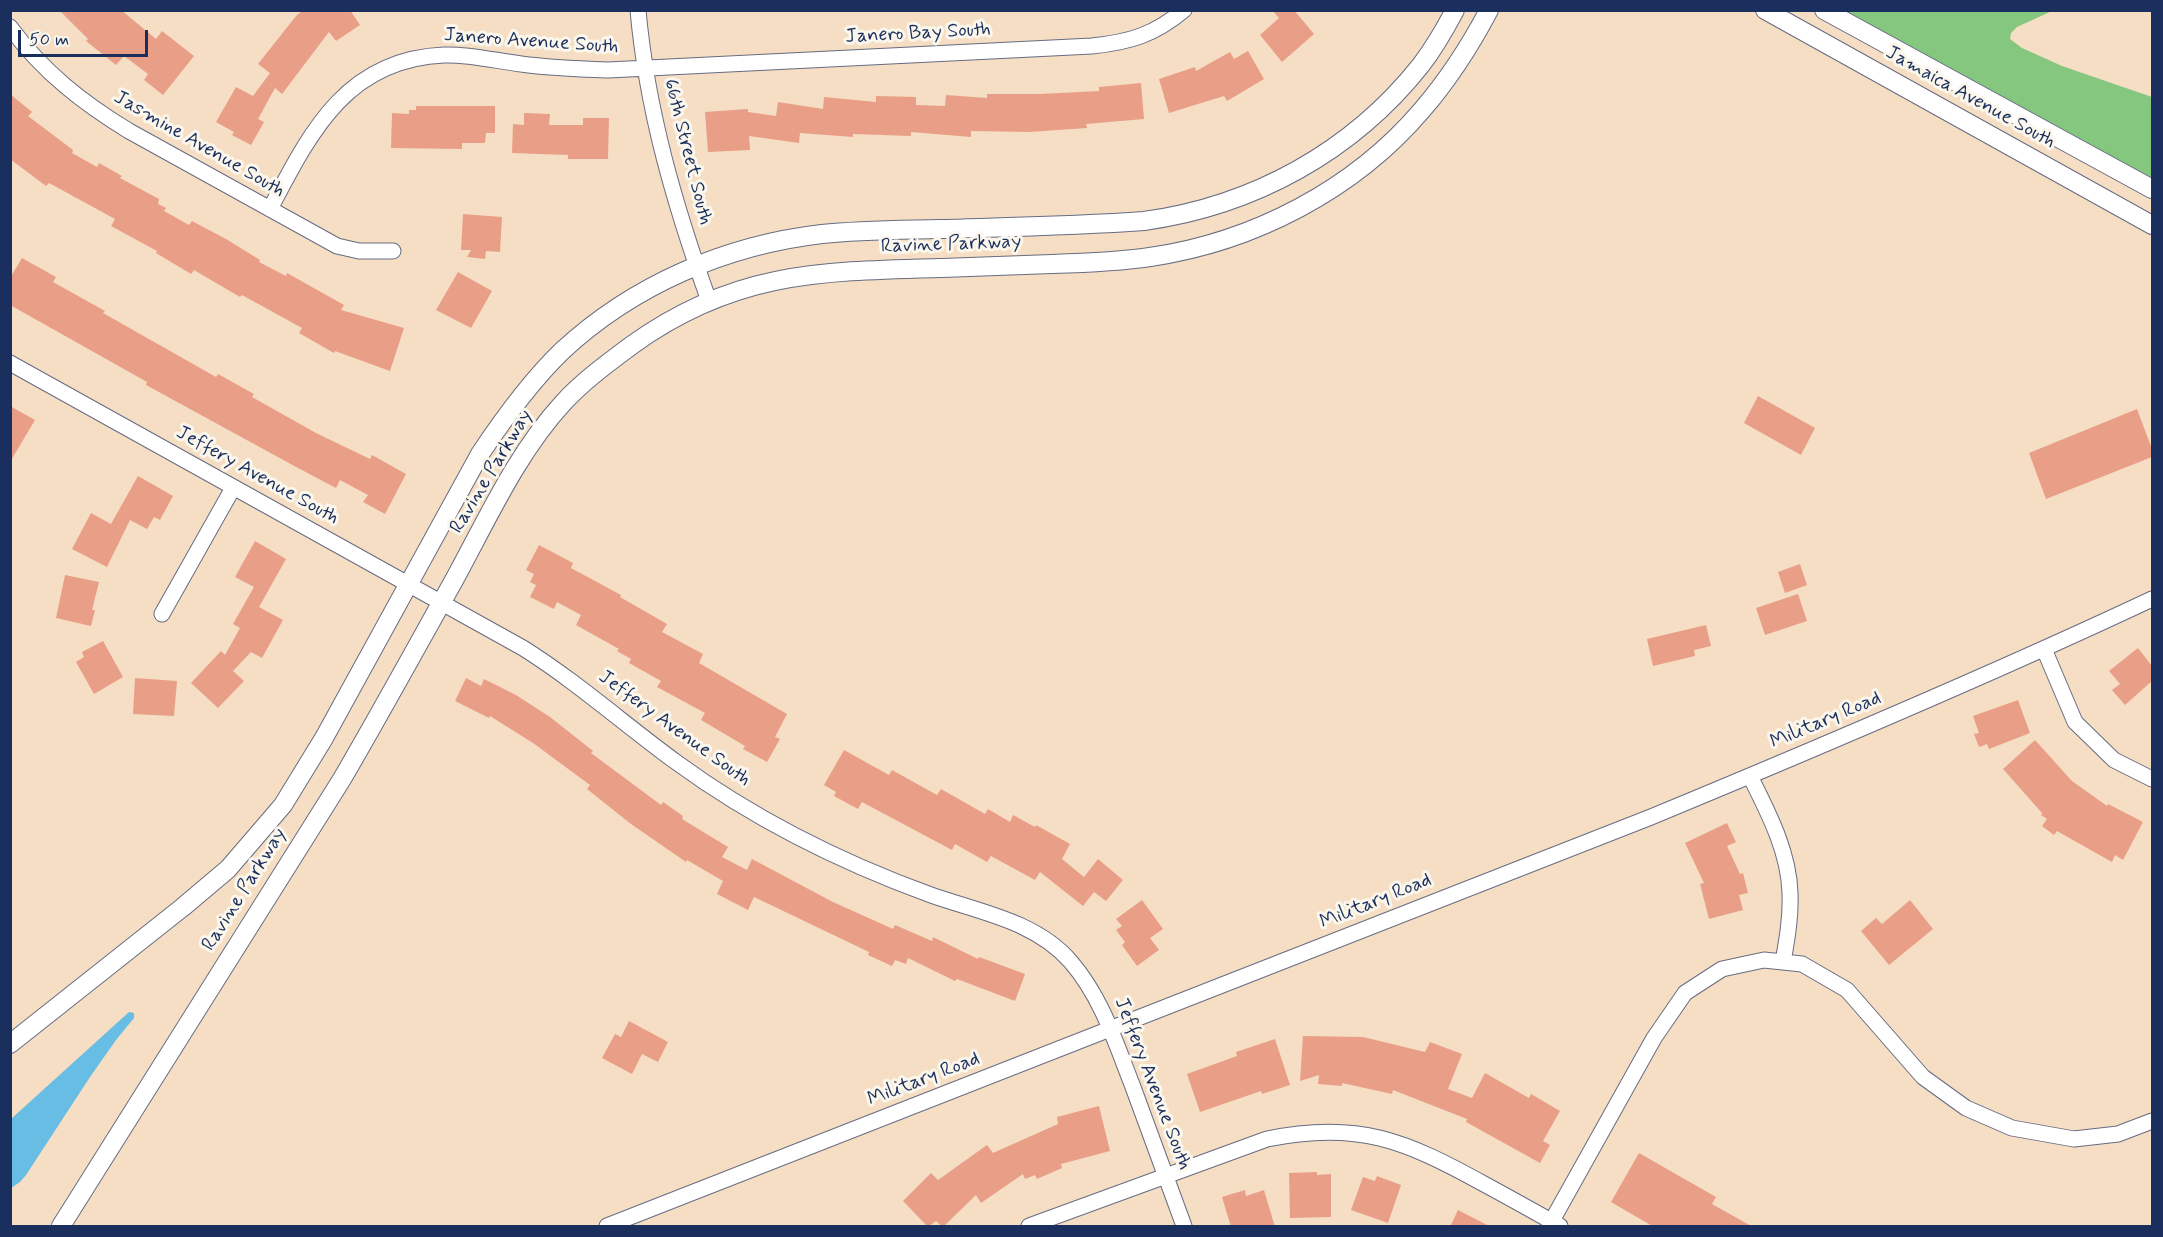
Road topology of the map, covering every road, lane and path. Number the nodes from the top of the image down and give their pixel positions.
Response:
1 (638, 10) edge
2 (1184, 10) edge
3 (1455, 10) edge
4 (1489, 10) edge
5 (1765, 10) edge
6 (1824, 10) edge
7 (10, 27) edge
8 (646, 69) junction
9 (2152, 189) edge
10 (270, 209) junction
11 (2152, 225) edge
12 (393, 251) dead end
13 (697, 266) junction
14 (709, 301) junction
15 (10, 363) edge
16 (233, 488) junction
17 (408, 584) junction
18 (2152, 598) edge
19 (442, 602) junction
20 (162, 615) dead end
21 (2044, 649) junction
22 (1750, 776) junction
23 (2152, 779) edge
24 (1783, 962) junction
25 (1111, 1030) junction
26 (10, 1044) edge
27 (2152, 1121) edge
28 (1167, 1177) junction
29 (1554, 1225) edge
30 (61, 1227) edge
31 (607, 1227) edge
32 (1029, 1227) edge
33 (1184, 1227) edge

1 - 8 street, 66th Street South
2 - 8 street, Janero Bay South
3 - 13 street, Ravine Parkway
4 - 14 street, Ravine Parkway
5 - 11 street, Jamaica Avenue South
6 - 9 street, Jamaica Avenue South
7 - 10 street, Jasmine Avenue South
8 - 10 street, Janero Avenue South
8 - 13 street, 66th Street South
10 - 12 street, Jasmine Avenue South
13 - 14 street, 66th Street South
13 - 17 street, Ravine Parkway
14 - 19 street, Ravine Parkway
15 - 16 street, Jeffery Avenue South
16 - 17 street, Jeffery Avenue South
16 - 20 street
17 - 19 street, Jeffery Avenue South
17 - 26 street, Ravine Parkway
18 - 21 street, Military Road
19 - 25 street, Jeffery Avenue South
19 - 30 street, Ravine Parkway
21 - 22 street, Military Road
21 - 23 street
22 - 24 street
22 - 25 street, Military Road
24 - 27 street
24 - 29 street
25 - 28 street, Jeffery Avenue South
25 - 31 street, Military Road
28 - 29 street
28 - 32 street
28 - 33 street, Jeffery Avenue South

